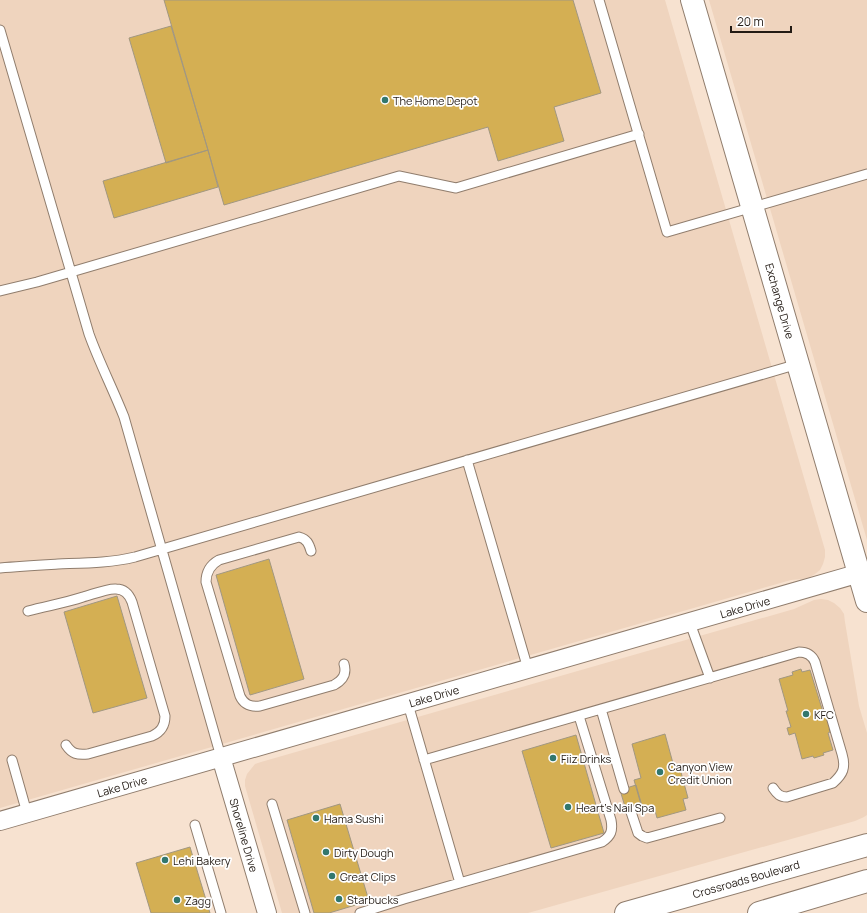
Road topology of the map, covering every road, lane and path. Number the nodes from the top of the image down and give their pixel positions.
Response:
1 (599, 0) edge
2 (692, 0) edge
3 (0, 30) edge
4 (639, 134) junction
5 (867, 174) edge
6 (752, 207) junction
7 (71, 272) junction
8 (0, 291) edge
9 (798, 364) junction
10 (467, 460) junction
11 (162, 549) junction
12 (311, 551) dead end
13 (0, 568) edge
14 (863, 572) edge
15 (867, 601) edge
16 (28, 611) dead end
17 (690, 622) junction
18 (344, 664) dead end
19 (528, 669) junction
20 (710, 678) junction
21 (408, 704) junction
22 (601, 709) junction
23 (579, 716) junction
24 (66, 745) dead end
25 (221, 757) junction
26 (12, 760) dead end
27 (424, 760) junction
28 (624, 788) dead end
29 (773, 788) dead end
30 (272, 804) dead end
31 (630, 809) dead end
32 (27, 813) junction
33 (720, 818) dead end
34 (0, 821) edge
35 (195, 825) dead end
36 (867, 845) edge
37 (867, 881) edge
38 (460, 883) junction
39 (221, 913) edge
40 (267, 913) edge
41 (305, 913) edge
42 (360, 913) edge
43 (626, 913) edge
44 (758, 913) edge

1 - 4 lane
2 - 6 street, Exchange Drive
3 - 7 lane
4 - 6 lane
4 - 7 lane
5 - 6 lane
6 - 9 street, Exchange Drive
7 - 8 lane
7 - 11 lane
9 - 10 lane
9 - 14 street, Exchange Drive
10 - 11 lane
10 - 19 lane
11 - 13 lane
11 - 25 lane
12 - 18 lane
14 - 15 street, Exchange Drive
14 - 17 street, Lake Drive
16 - 24 lane
17 - 19 street, Lake Drive
17 - 20 lane
19 - 21 street, Lake Drive
20 - 22 lane
20 - 29 lane
21 - 25 street, Lake Drive
21 - 27 lane
22 - 23 lane
22 - 28 lane
23 - 27 lane
23 - 38 lane
25 - 32 street, Lake Drive
25 - 40 street, Shoreline Drive
26 - 32 lane
27 - 38 lane
30 - 41 lane
31 - 33 lane
32 - 34 street, Lake Drive
35 - 39 lane
36 - 43 street, Crossroads Boulevard
37 - 44 street
38 - 42 lane

